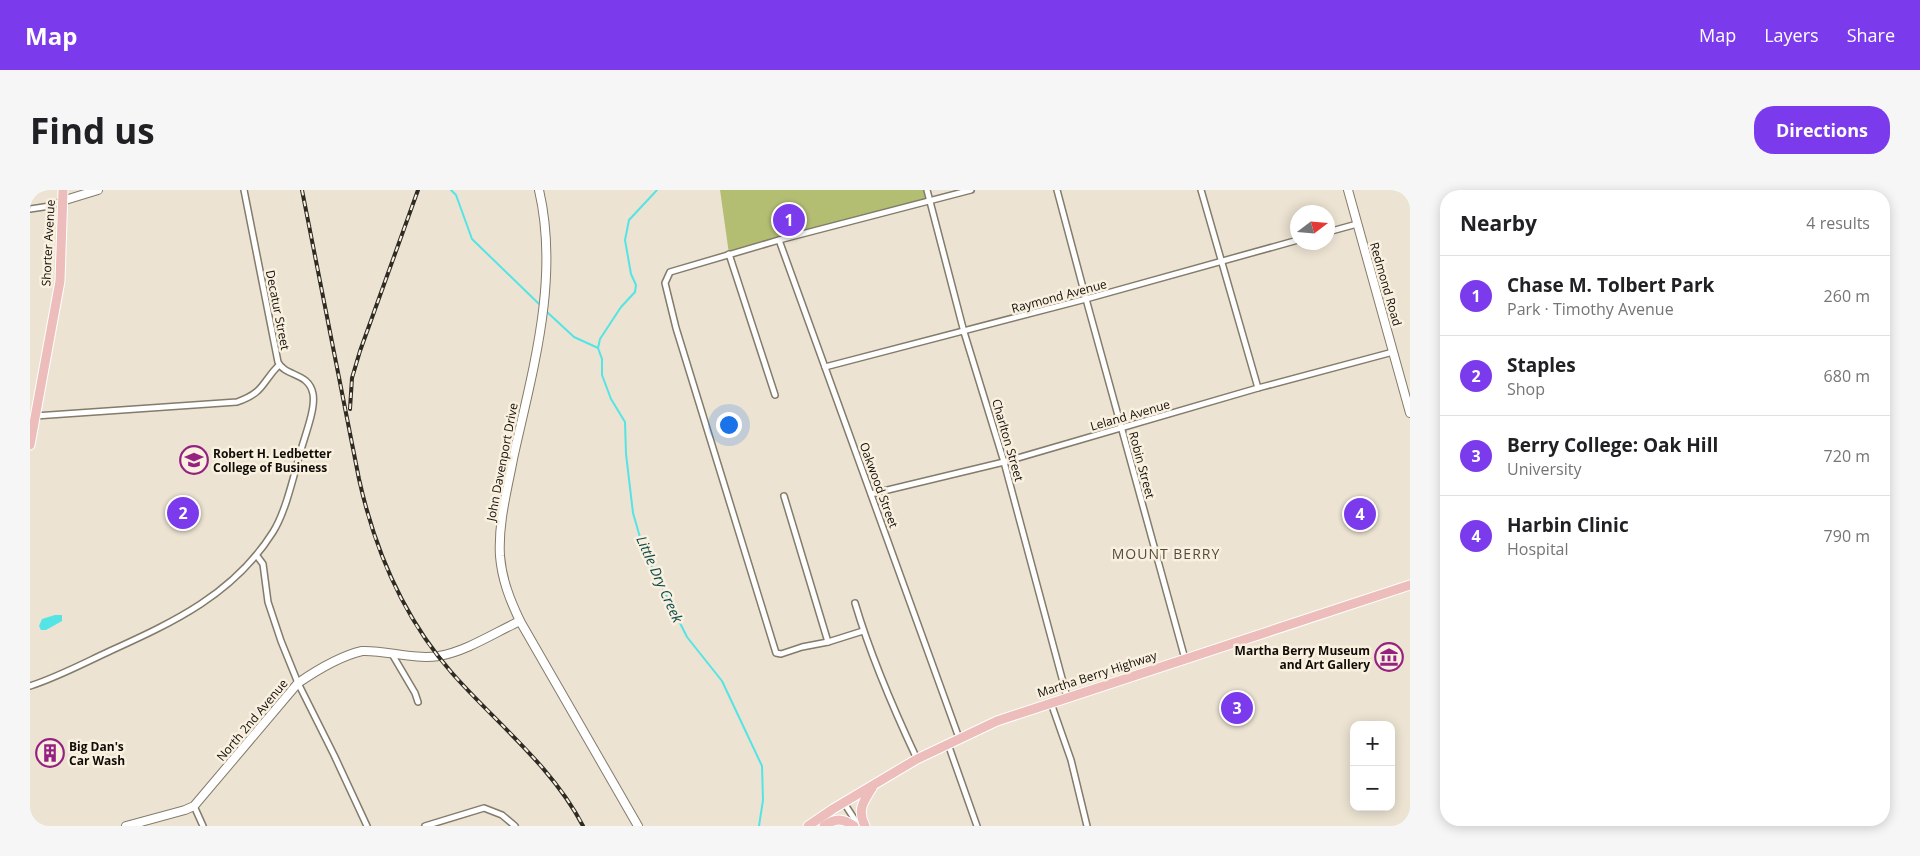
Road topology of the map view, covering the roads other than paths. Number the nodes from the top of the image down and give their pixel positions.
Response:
1 (63, 190) edge
2 (98, 190) edge
3 (244, 190) edge
4 (539, 190) edge
5 (927, 190) edge
6 (971, 190) edge
7 (1057, 190) edge
8 (1201, 190) edge
9 (1348, 190) edge
10 (930, 200) junction
11 (62, 201) junction
12 (30, 209) edge
13 (1357, 224) junction
14 (1335, 230) edge
15 (779, 240) junction
16 (1290, 242) edge
17 (729, 254) junction
18 (1220, 261) junction
19 (1086, 299) junction
20 (964, 332) junction
21 (1393, 352) junction
22 (280, 366) junction
23 (825, 367) junction
24 (1258, 388) junction
25 (775, 394) dead end
26 (1410, 413) edge
27 (35, 416) junction
28 (1122, 428) junction
29 (30, 446) edge
30 (1004, 462) junction
31 (871, 494) junction
32 (784, 496) dead end
33 (257, 556) junction
34 (1410, 585) edge
35 (854, 603) dead end
36 (520, 621) junction
37 (863, 630) junction
38 (828, 642) junction
39 (392, 654) junction
40 (1185, 659) junction
41 (298, 683) junction
42 (30, 686) edge
43 (1067, 697) junction
44 (418, 702) dead end
45 (1051, 702) junction
46 (959, 738) junction
47 (948, 744) junction
48 (917, 760) junction
49 (874, 784) junction
50 (844, 803) junction
51 (194, 806) junction
52 (126, 826) edge
53 (203, 826) edge
54 (367, 826) edge
55 (425, 826) edge
56 (515, 826) edge
57 (638, 826) edge
58 (808, 826) edge
59 (824, 826) edge
60 (854, 826) edge
61 (859, 826) edge
62 (866, 826) edge
63 (977, 826) edge
64 (1087, 826) edge

1 - 11 main road, Shorter Avenue
2 - 11 street
3 - 22 street, Decatur Street
4 - 36 street, John Davenport Drive
5 - 10 street, Charlton Street
6 - 10 street
7 - 19 street, Robin Street
8 - 18 street
9 - 13 street, Redmond Road
10 - 15 street
10 - 20 street, Charlton Street
11 - 12 street
11 - 27 main road, Shorter Avenue
13 - 14 street
13 - 21 street, Redmond Road
15 - 17 street
15 - 23 street, Oakwood Street
16 - 18 street, Raymond Avenue
17 - 25 street
17 - 38 street
18 - 19 street, Raymond Avenue
18 - 24 street
19 - 20 street, Raymond Avenue
19 - 28 street, Robin Street
20 - 23 street, Raymond Avenue
20 - 30 street, Charlton Street
21 - 24 street, Leland Avenue
21 - 26 street, Redmond Road
22 - 27 street
22 - 33 street, Decatur Street
23 - 31 street, Oakwood Street
24 - 28 street, Leland Avenue
27 - 29 main road, Shorter Avenue
28 - 30 street, Leland Avenue
28 - 40 street, Robin Street
30 - 31 street, Leland Avenue
30 - 43 street, Charlton Street
31 - 46 street, Oakwood Street
32 - 38 street
33 - 41 street
33 - 42 street, Decatur Street
34 - 40 main road, Martha Berry Highway
35 - 37 street
36 - 39 street, North 2nd Avenue
36 - 57 street, John Davenport Drive
37 - 38 street
37 - 48 street
39 - 41 street, North 2nd Avenue
39 - 44 street
40 - 43 main road, Martha Berry Highway
41 - 51 street, North 2nd Avenue
41 - 54 street
43 - 45 main road, Martha Berry Highway
45 - 46 main road, Martha Berry Highway
45 - 64 street
46 - 47 main road, Martha Berry Highway
47 - 48 main road, Martha Berry Highway
47 - 63 street
48 - 49 main road, Martha Berry Highway
49 - 50 main road, Martha Berry Highway
49 - 62 main road
50 - 58 main road, Martha Berry Highway
50 - 61 street
51 - 52 street
51 - 53 street
55 - 56 street
59 - 60 main road

